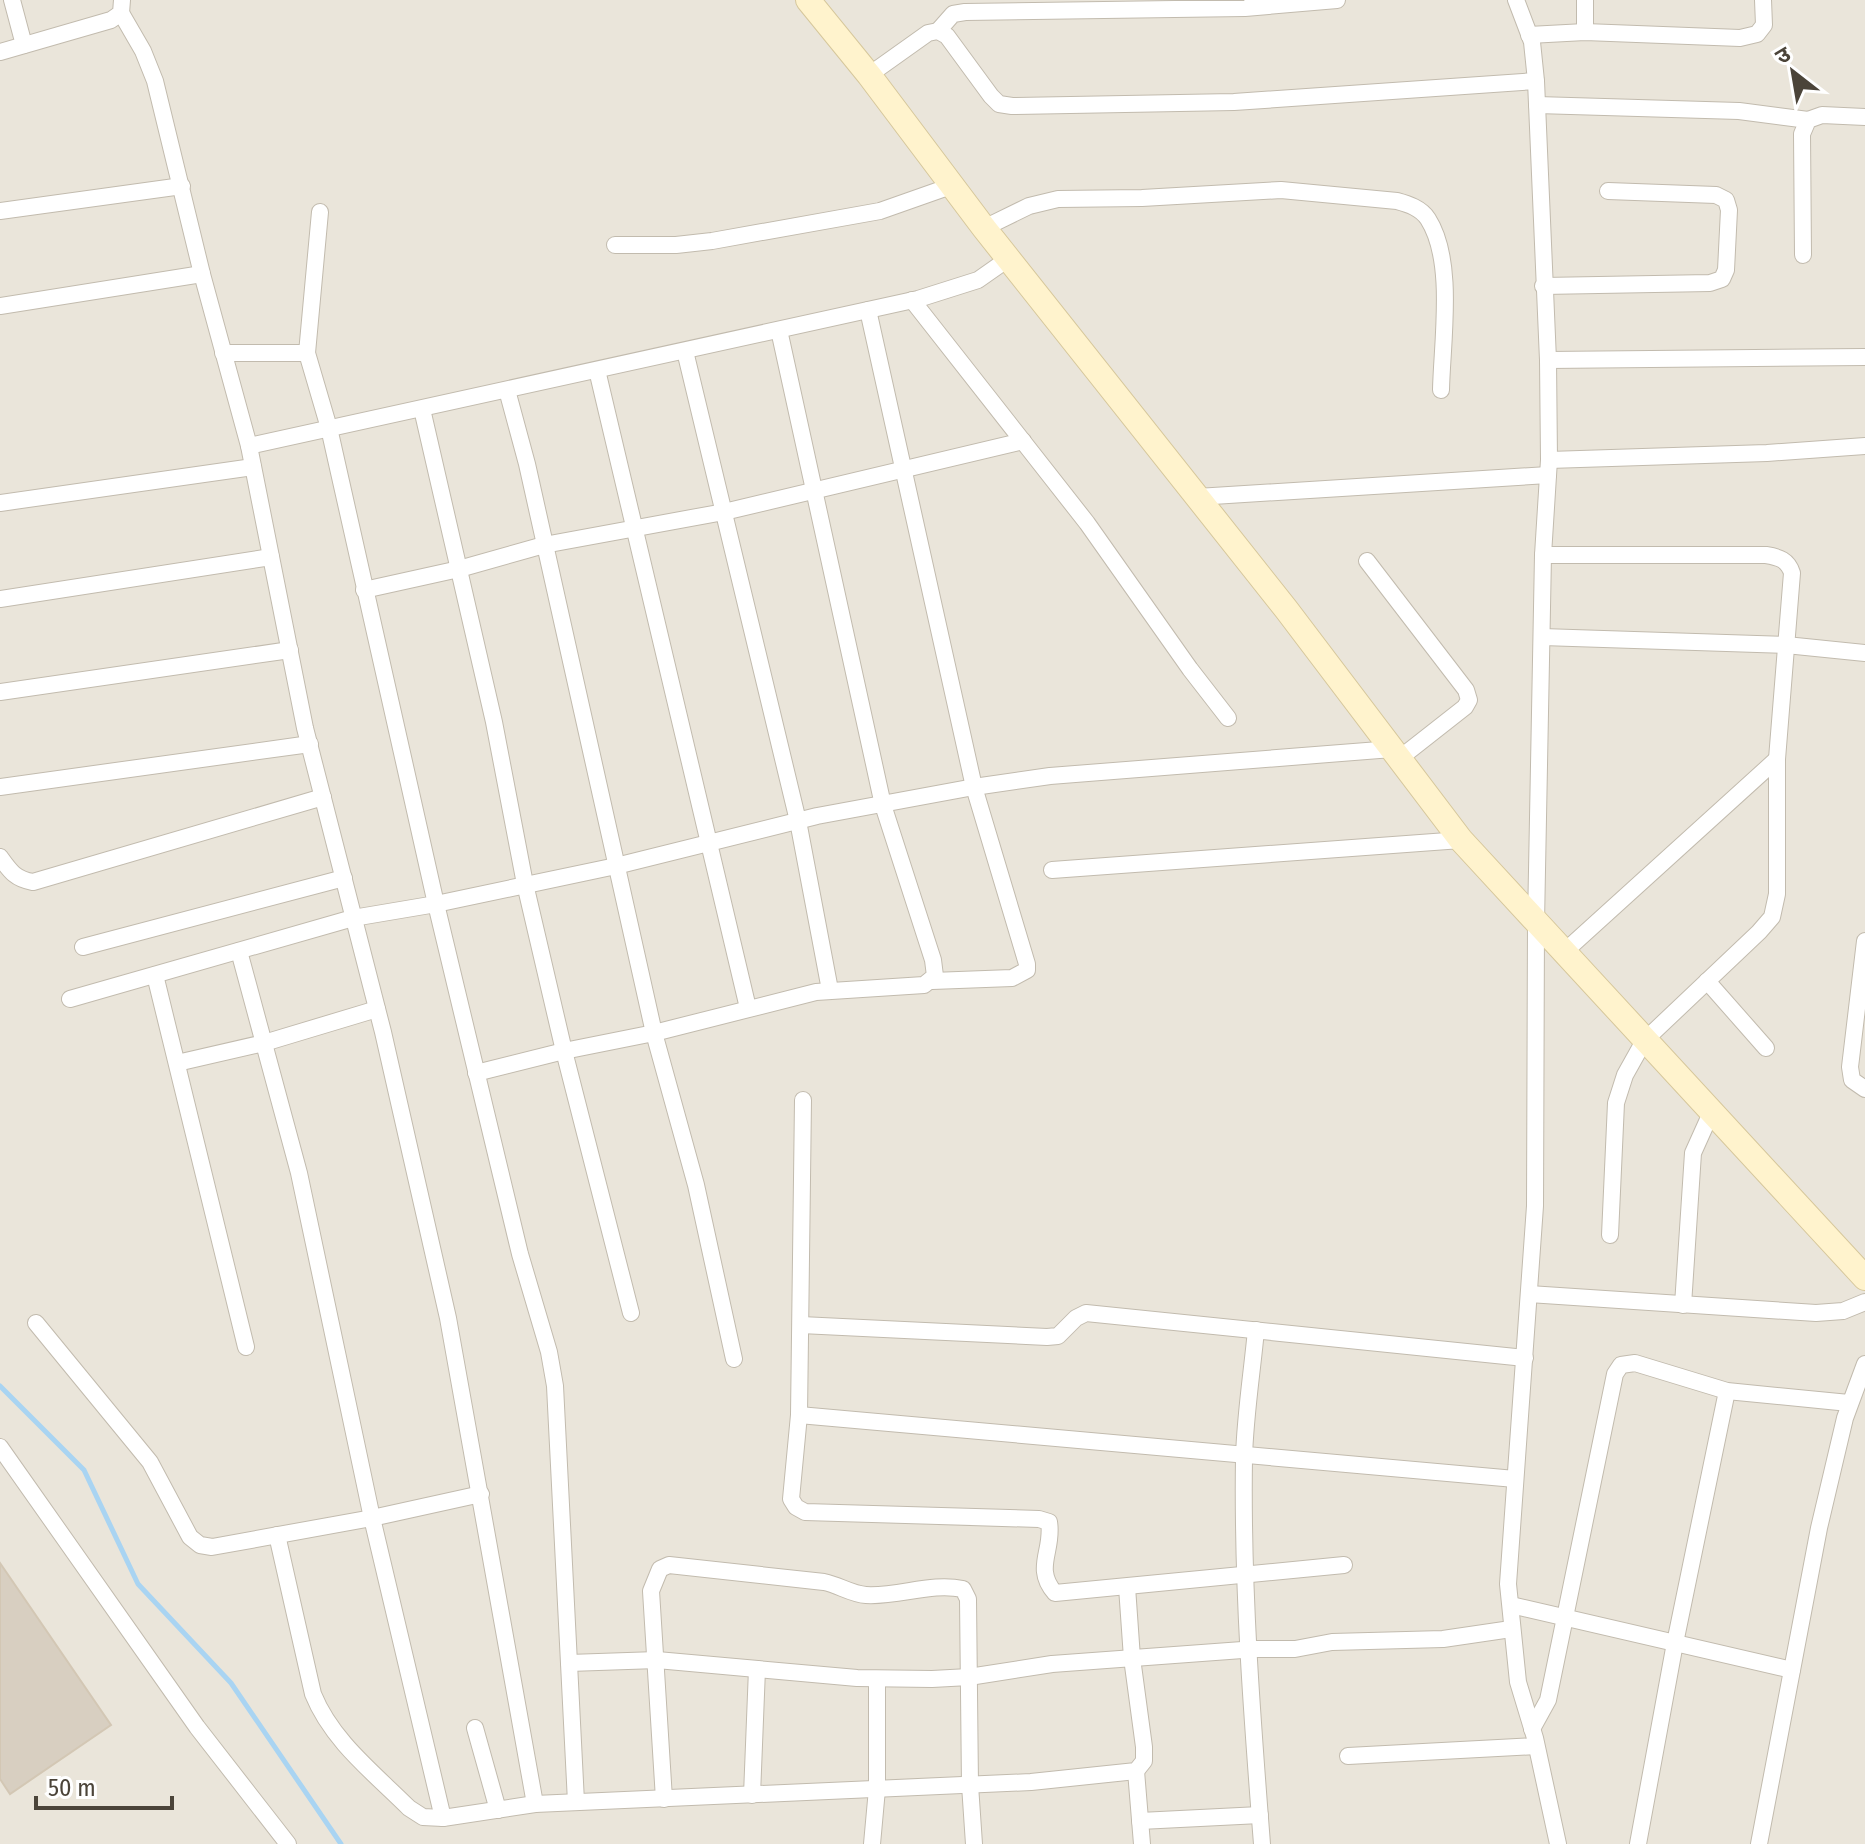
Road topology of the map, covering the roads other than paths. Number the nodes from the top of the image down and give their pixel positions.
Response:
1 (12, 0) edge
2 (808, 0) edge
3 (1337, 0) edge
4 (1516, 0) edge
5 (1585, 0) edge
6 (1763, 0) edge
7 (1120, 5) edge
8 (121, 6) edge
9 (951, 7) edge
10 (938, 31) junction
11 (1585, 32) junction
12 (1529, 35) junction
13 (24, 45) junction
14 (0, 52) edge
15 (869, 75) junction
16 (1536, 81) junction
17 (1537, 105) junction
18 (1865, 117) edge
19 (1808, 120) junction
20 (182, 186) junction
21 (951, 186) junction
22 (1608, 191) dead end
23 (0, 211) edge
24 (320, 212) dead end
25 (984, 228) junction
26 (615, 245) dead end
27 (1803, 255) dead end
28 (1008, 259) junction
29 (202, 274) junction
30 (1543, 286) junction
31 (912, 300) junction
32 (0, 306) edge
33 (868, 310) junction
34 (779, 330) junction
35 (685, 351) junction
36 (223, 353) junction
37 (307, 353) junction
38 (1865, 357) edge
39 (1548, 360) junction
40 (597, 370) junction
41 (507, 390) junction
42 (1441, 390) dead end
43 (422, 409) junction
44 (329, 428) junction
45 (1023, 441) junction
46 (249, 446) junction
47 (1865, 446) edge
48 (253, 467) junction
49 (903, 467) junction
50 (1549, 468) junction
51 (815, 490) junction
52 (1197, 497) junction
53 (0, 503) edge
54 (724, 512) junction
55 (635, 529) junction
56 (544, 545) junction
57 (1543, 555) junction
58 (271, 557) junction
59 (1367, 561) dead end
60 (459, 569) junction
61 (364, 590) junction
62 (0, 599) edge
63 (1542, 637) junction
64 (1786, 645) junction
65 (290, 650) junction
66 (1865, 653) edge
67 (0, 692) edge
68 (1228, 718) dead end
69 (310, 744) junction
70 (1396, 754) junction
71 (1777, 759) junction
72 (0, 787) edge
73 (974, 787) junction
74 (323, 797) junction
75 (883, 805) junction
76 (798, 821) junction
77 (1461, 840) junction
78 (708, 841) junction
79 (0, 857) edge
80 (616, 866) junction
81 (1052, 870) dead end
82 (344, 878) junction
83 (525, 884) junction
84 (436, 904) junction
85 (353, 918) junction
86 (1536, 923) junction
87 (1865, 941) edge
88 (83, 947) dead end
89 (239, 951) junction
90 (1563, 953) junction
91 (155, 975) junction
92 (932, 981) junction
93 (1707, 981) junction
94 (830, 990) junction
95 (70, 999) dead end
96 (748, 1008) junction
97 (377, 1009) junction
98 (654, 1033) junction
99 (1644, 1041) junction
100 (264, 1043) junction
101 (1766, 1048) dead end
102 (564, 1051) junction
103 (177, 1063) junction
104 (476, 1073) junction
105 (1865, 1089) edge
106 (803, 1100) dead end
107 (1711, 1113) junction
108 (1610, 1235) dead end
109 (1865, 1278) edge
110 (1529, 1294) junction
111 (1865, 1302) edge
112 (1683, 1305) junction
113 (631, 1313) dead end
114 (36, 1323) dead end
115 (801, 1325) junction
116 (1256, 1330) junction
117 (246, 1347) dead end
118 (1525, 1358) junction
119 (734, 1359) dead end
120 (1865, 1364) edge
121 (1727, 1391) junction
122 (1849, 1403) junction
123 (799, 1415) junction
124 (0, 1447) edge
125 (1244, 1455) junction
126 (1515, 1479) junction
127 (481, 1494) junction
128 (372, 1518) junction
129 (277, 1535) junction
130 (1344, 1565) dead end
131 (1245, 1575) junction
132 (1127, 1587) junction
133 (1511, 1605) junction
134 (1564, 1617) junction
135 (1511, 1629) junction
136 (1675, 1643) junction
137 (1247, 1650) junction
138 (1132, 1658) junction
139 (657, 1660) junction
140 (569, 1663) junction
141 (757, 1669) junction
142 (1792, 1670) junction
143 (969, 1677) junction
144 (877, 1679) junction
145 (475, 1728) dead end
146 (1532, 1729) junction
147 (1536, 1746) junction
148 (1348, 1756) dead end
149 (1136, 1771) junction
150 (970, 1785) junction
151 (877, 1789) junction
152 (752, 1795) junction
153 (664, 1799) junction
154 (576, 1802) junction
155 (535, 1804) junction
156 (498, 1810) junction
157 (1260, 1815) junction
158 (443, 1818) junction
159 (1140, 1821) junction
160 (288, 1844) edge
161 (872, 1844) edge
162 (974, 1844) edge
163 (1142, 1844) edge
164 (1262, 1844) edge
165 (1558, 1844) edge
166 (1638, 1844) edge
167 (1759, 1844) edge

1 - 13 street
2 - 15 street
3 - 7 street
4 - 12 street
5 - 11 street
6 - 11 street
7 - 9 street
8 - 13 street
8 - 20 street
9 - 10 street
10 - 15 street
10 - 16 street
11 - 12 street
12 - 16 street
13 - 14 street
15 - 21 street
16 - 17 street
17 - 19 street
17 - 30 street
18 - 19 street
19 - 27 street
20 - 23 street
20 - 29 street
21 - 25 street
21 - 26 street
22 - 30 street
24 - 37 street
25 - 28 street
25 - 42 street
28 - 31 street
28 - 52 street
29 - 32 street
29 - 36 street
30 - 39 street
31 - 33 street
31 - 45 street
33 - 34 street
33 - 49 street
34 - 35 street
34 - 51 street
35 - 40 street
35 - 54 street
36 - 37 street
36 - 46 street
37 - 44 street
38 - 39 street
39 - 50 street
40 - 41 street
40 - 55 street
41 - 43 street
41 - 56 street
43 - 44 street
43 - 60 street
44 - 46 street
44 - 61 street
45 - 49 street
45 - 68 street
46 - 48 street
47 - 50 street
48 - 53 street
48 - 58 street
49 - 51 street
49 - 73 street
50 - 52 street
50 - 57 street
51 - 54 street
51 - 75 street
52 - 70 street
54 - 55 street
54 - 76 street
55 - 56 street
55 - 78 street
56 - 60 street
56 - 80 street
57 - 63 street
57 - 64 street
58 - 62 street
58 - 65 street
59 - 70 street
60 - 61 street
60 - 83 street
61 - 84 street
63 - 64 street
63 - 86 street
64 - 66 street
64 - 71 street
65 - 67 street
65 - 69 street
69 - 72 street
69 - 74 street
70 - 73 street
70 - 77 street
71 - 90 street
71 - 93 street
73 - 75 street
73 - 92 street
74 - 79 street
74 - 82 street
75 - 76 street
75 - 92 street
76 - 78 street
76 - 94 street
77 - 81 street
77 - 86 street
78 - 80 street
78 - 96 street
80 - 83 street
80 - 98 street
82 - 85 street
82 - 88 street
83 - 84 street
83 - 102 street
84 - 85 street
84 - 104 street
85 - 89 street
85 - 97 street
86 - 90 street
86 - 110 street
87 - 105 street
89 - 91 street
89 - 100 street
90 - 99 street
91 - 95 street
91 - 103 street
92 - 94 street
93 - 99 street
93 - 101 street
94 - 96 street
96 - 98 street
97 - 100 street
97 - 127 street
98 - 102 street
98 - 119 street
99 - 107 street
99 - 108 street
100 - 103 street
100 - 128 street
102 - 104 street
102 - 113 street
103 - 117 street
104 - 140 street
106 - 115 street
107 - 109 street
107 - 112 street
110 - 112 street
110 - 118 street
111 - 112 street
114 - 129 street
115 - 116 street
115 - 123 street
116 - 118 street
116 - 125 street
118 - 126 street
120 - 122 street
121 - 122 street
121 - 134 street
121 - 136 street
122 - 142 street
123 - 125 street
123 - 132 street
124 - 160 street
125 - 126 street
125 - 131 street
126 - 133 street
127 - 128 street
127 - 155 street
128 - 129 street
128 - 158 street
129 - 158 street
130 - 131 street
131 - 132 street
131 - 137 street
132 - 138 street
133 - 134 street
133 - 135 street
134 - 136 street
134 - 146 street
135 - 137 street
135 - 146 street
136 - 142 street
136 - 166 street
137 - 138 street
137 - 157 street
138 - 143 street
138 - 149 street
139 - 140 street
139 - 141 street
139 - 143 street
139 - 153 street
140 - 154 street
141 - 144 street
141 - 152 street
142 - 167 street
143 - 144 street
143 - 150 street
144 - 151 street
145 - 156 street
146 - 147 street
147 - 148 street
147 - 165 street
149 - 150 street
149 - 159 street
150 - 151 street
150 - 162 street
151 - 152 street
151 - 161 street
152 - 153 street
153 - 154 street
154 - 155 street
155 - 156 street
156 - 158 street
157 - 159 street
157 - 164 street
159 - 163 street

